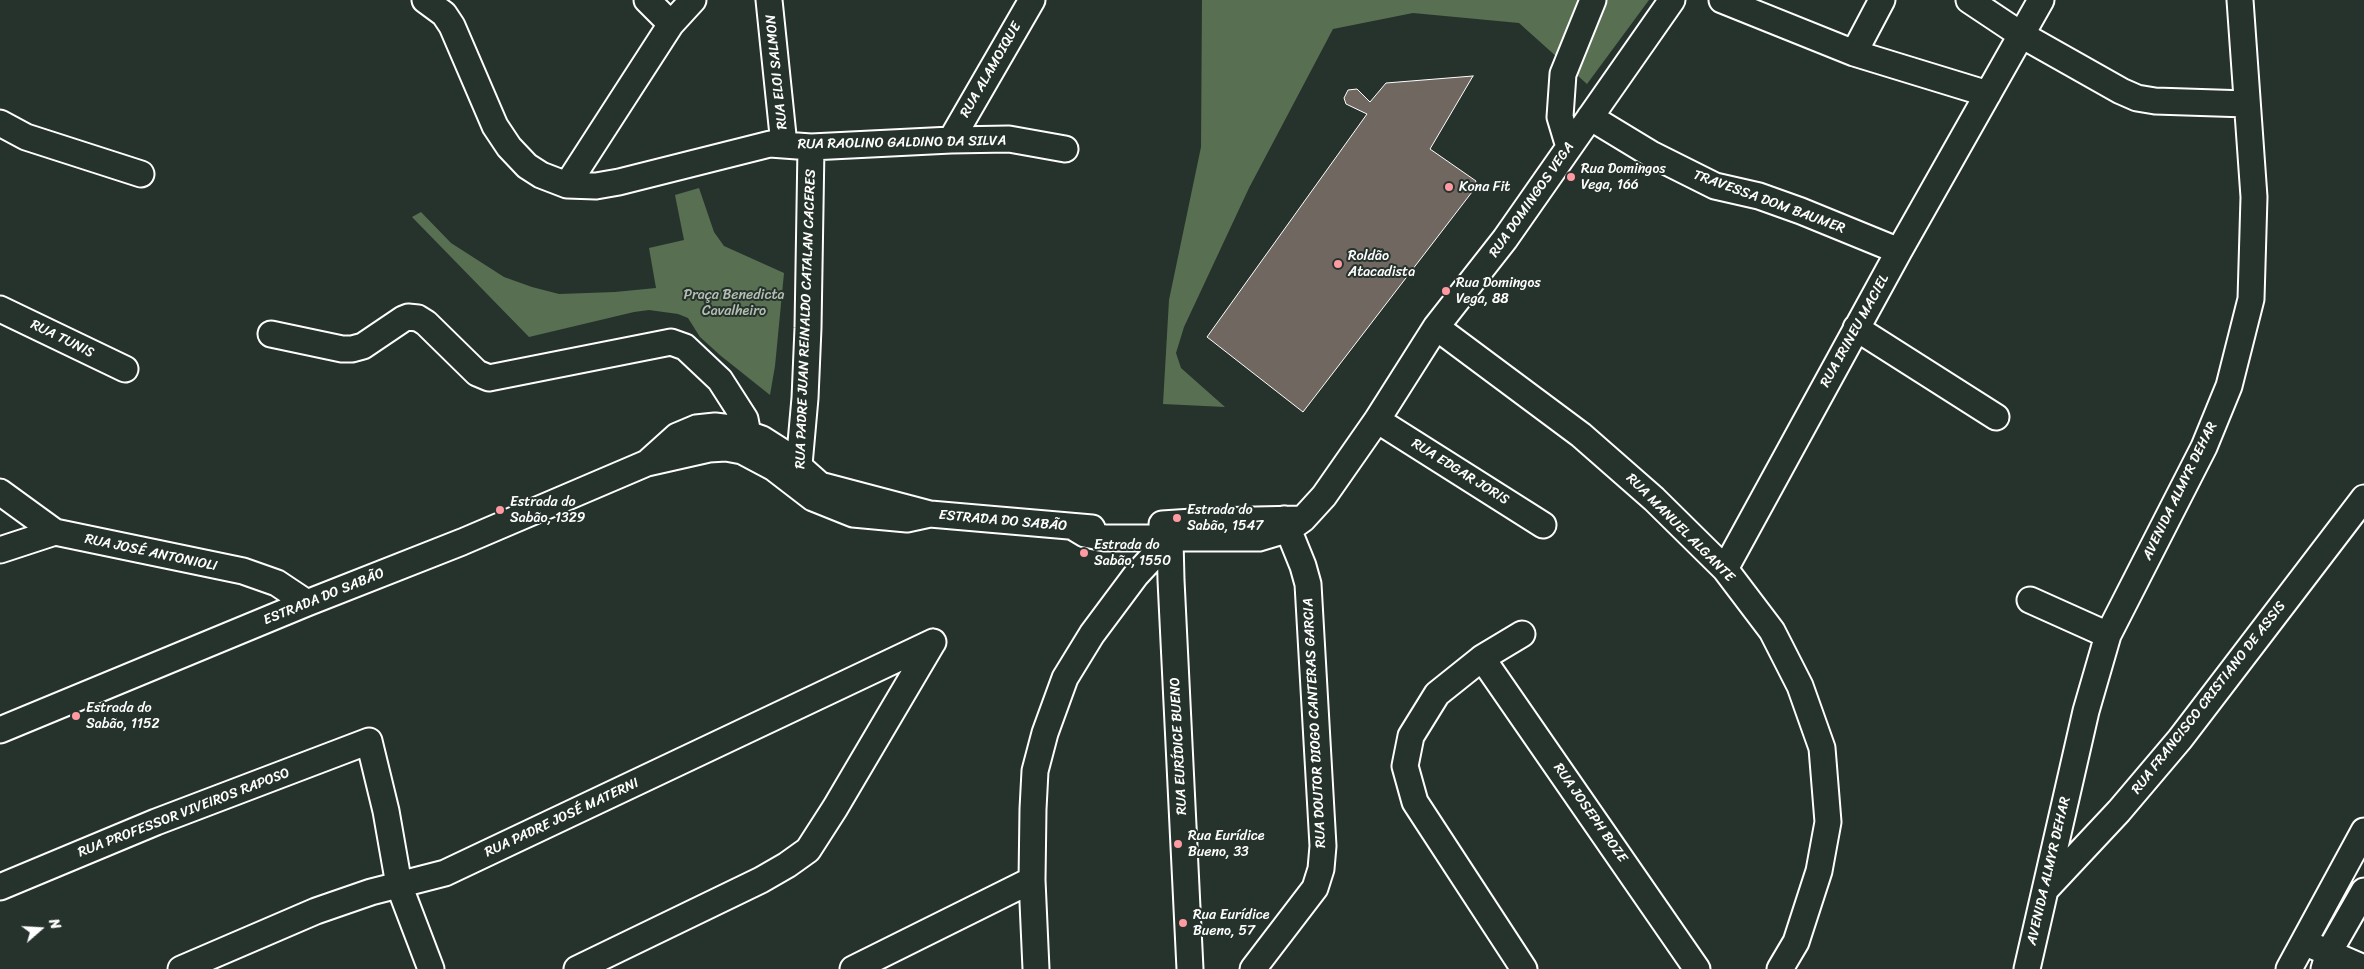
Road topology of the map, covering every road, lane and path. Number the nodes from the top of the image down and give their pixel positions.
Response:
1 (425, 0) edge
2 (647, 0) edge
3 (693, 0) edge
4 (769, 0) edge
5 (1032, 0) edge
6 (1593, 0) edge
7 (1672, 0) edge
8 (1722, 0) edge
9 (1882, 0) edge
10 (1969, 0) edge
11 (2041, 0) edge
12 (2240, 0) edge
13 (671, 24) junction
14 (2020, 34) junction
15 (1854, 53) junction
16 (1988, 94) junction
17 (2247, 104) junction
18 (1590, 117) junction
19 (0, 123) edge
20 (951, 140) junction
21 (784, 145) junction
22 (811, 147) junction
23 (1569, 147) junction
24 (1065, 149) dead end
25 (141, 174) dead end
26 (567, 185) junction
27 (1899, 251) junction
28 (0, 308) edge
29 (1436, 327) junction
30 (1856, 328) junction
31 (271, 334) dead end
32 (124, 370) dead end
33 (1996, 417) dead end
34 (1377, 420) junction
35 (748, 434) junction
36 (647, 463) junction
37 (799, 465) junction
38 (804, 491) junction
39 (0, 492) edge
40 (2364, 498) edge
41 (930, 514) junction
42 (1208, 520) junction
43 (1292, 522) junction
44 (1543, 525) dead end
45 (1075, 528) junction
46 (55, 532) junction
47 (1170, 539) junction
48 (0, 550) edge
49 (1725, 569) junction
50 (2030, 600) dead end
51 (306, 603) junction
52 (1522, 634) dead end
53 (2108, 635) junction
54 (1482, 658) junction
55 (0, 730) edge
56 (2364, 831) edge
57 (1032, 880) junction
58 (399, 885) junction
59 (0, 887) edge
60 (2045, 890) junction
61 (2364, 891) edge
62 (2303, 941) junction
63 (2326, 961) edge
64 (1190, 965) edge
65 (2364, 968) edge
66 (182, 969) edge
67 (431, 969) edge
68 (577, 969) edge
69 (853, 969) edge
70 (1036, 969) edge
71 (1253, 969) edge
72 (1524, 969) edge
73 (1697, 969) edge
74 (1780, 969) edge
75 (2027, 969) edge
76 (2290, 969) edge

1 - 26 street, RUA RAOLINO GALDINO DA SILVA
2 - 13 street
3 - 13 street
4 - 21 street, RUA ELOI SALMON
5 - 20 street, RUA ALAMOIQUE
6 - 23 street
7 - 18 street, RUA DOMINGOS VEGA
8 - 15 street
9 - 15 street
10 - 14 street
11 - 14 street, RUA IRINEU MACIEL
12 - 17 street, AVENIDA ALMYR DEHAR
13 - 26 street
14 - 16 street, RUA IRINEU MACIEL
14 - 17 street
15 - 16 street
16 - 27 street, RUA IRINEU MACIEL
17 - 53 street, AVENIDA ALMYR DEHAR
18 - 23 street, RUA DOMINGOS VEGA
18 - 27 street, TRAVESSA DOM BAUMER
19 - 25 street
20 - 22 street, RUA RAOLINO GALDINO DA SILVA
20 - 24 street, RUA RAOLINO GALDINO DA SILVA
21 - 22 street, RUA RAOLINO GALDINO DA SILVA
21 - 26 street, RUA RAOLINO GALDINO DA SILVA
22 - 37 street, RUA PADRE JUAN REINALDO CATALAN CACERES
23 - 29 street, RUA DOMINGOS VEGA
27 - 30 street, RUA IRINEU MACIEL
28 - 32 street, RUA TUNIS
29 - 34 street, RUA DOMINGOS VEGA
29 - 49 street, RUA MANUEL ALGANTE
30 - 33 street
30 - 49 street, RUA IRINEU MACIEL
31 - 35 street
34 - 43 street, RUA DOMINGOS VEGA
34 - 44 street, RUA EDGAR JORIS
35 - 36 street, ESTRADA DO SABÃO
35 - 37 street, ESTRADA DO SABÃO
36 - 38 street, ESTRADA DO SABÃO
36 - 51 street, ESTRADA DO SABÃO
37 - 38 street, RUA PADRE JUAN REINALDO CATALAN CACERES
37 - 41 street, ESTRADA DO SABÃO
38 - 41 street, ESTRADA DO SABÃO
39 - 46 street, RUA JOSÉ ANTONIOLI
40 - 60 street, RUA FRANCISCO CRISTIANO DE ASSIS
41 - 45 street, ESTRADA DO SABÃO
42 - 43 street, ESTRADA DO SABÃO
42 - 45 street, ESTRADA DO SABÃO
42 - 47 street
43 - 47 street, ESTRADA DO SABÃO
43 - 71 street, RUA DOUTOR DIOGO CANTERAS GARCIA
45 - 47 street, ESTRADA DO SABÃO
46 - 48 street
46 - 51 street, RUA JOSÉ ANTONIOLI
47 - 57 street
47 - 64 street, RUA EURÍDICE BUENO
49 - 74 street, RUA MANUEL ALGANTE
50 - 53 street
51 - 55 street, ESTRADA DO SABÃO
52 - 54 street
53 - 60 street, AVENIDA ALMYR DEHAR
54 - 72 street
54 - 73 street, RUA JOSEPH BOZE
56 - 62 street
57 - 69 street
57 - 70 street
58 - 59 street, RUA PROFESSOR VIVEIROS RAPOSO
58 - 66 street, RUA PADRE JOSÉ MATERNI
58 - 67 street
58 - 68 street, RUA PADRE JOSÉ MATERNI
60 - 75 street, AVENIDA ALMYR DEHAR
61 - 63 street
62 - 63 street
62 - 76 street
63 - 65 street

